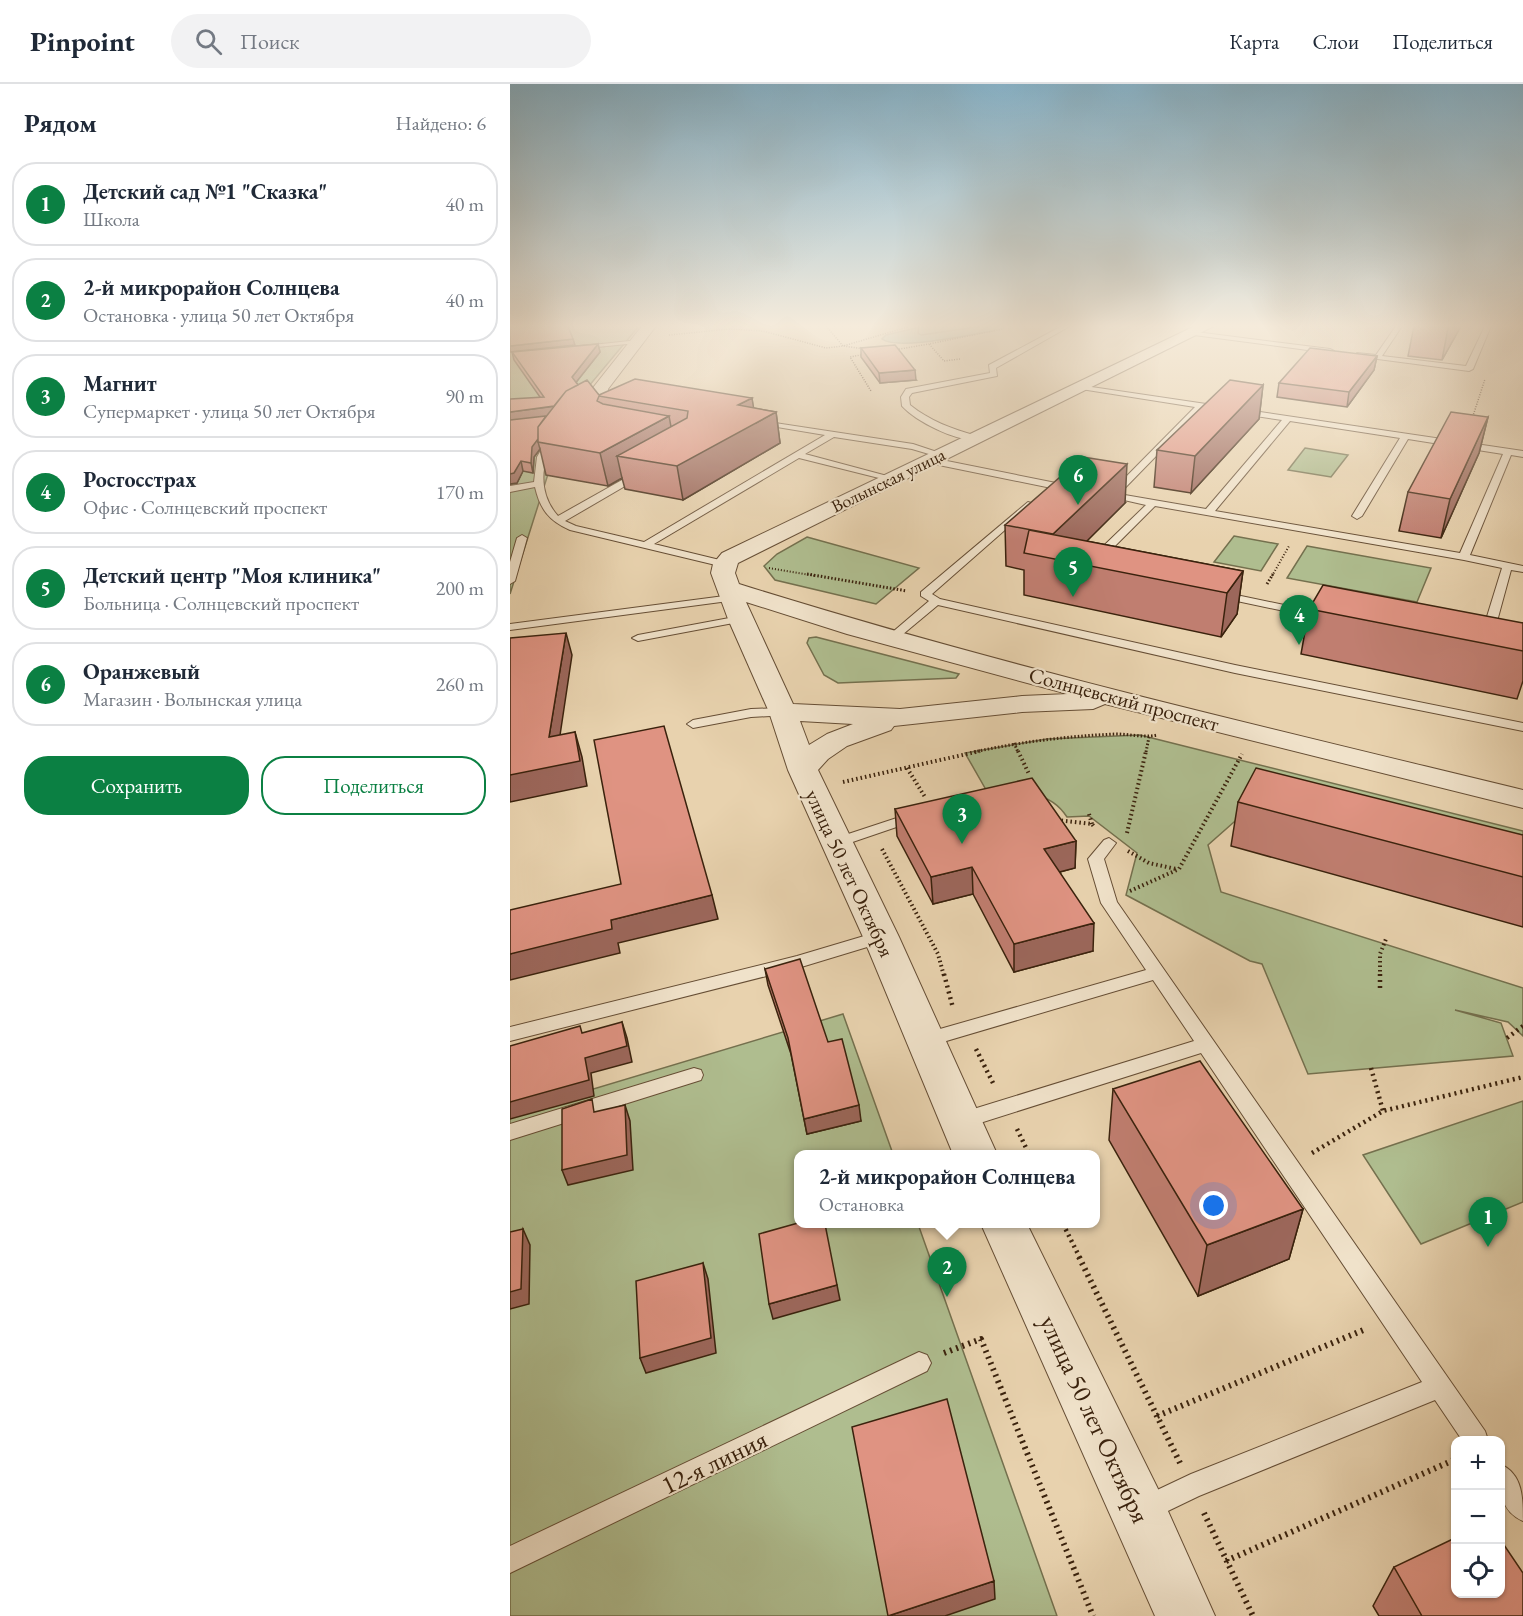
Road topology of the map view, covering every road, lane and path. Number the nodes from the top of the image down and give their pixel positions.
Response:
1 (602, 397) edge
2 (905, 397) edge
3 (1059, 397) edge
4 (1147, 397) edge
5 (1480, 397) edge
6 (603, 402) edge
7 (1200, 406) junction
8 (1287, 419) junction
9 (754, 421) edge
10 (558, 430) edge
11 (833, 434) junction
12 (974, 438) junction
13 (1405, 438) junction
14 (1462, 445) junction
15 (1508, 452) junction
16 (796, 454) junction
17 (1523, 454) edge
18 (933, 457) junction
19 (648, 469) edge
20 (888, 479) junction
21 (539, 484) junction
22 (1051, 485) junction
23 (510, 489) edge
24 (1112, 496) junction
25 (1152, 504) junction
26 (1208, 513) junction
27 (1357, 516) dead end
28 (557, 521) junction
29 (1299, 529) junction
30 (522, 538) dead end
31 (646, 544) junction
32 (1464, 556) junction
33 (724, 564) junction
34 (765, 567) dead end
35 (1507, 567) junction
36 (1099, 569) edge
37 (1523, 570) edge
38 (510, 578) edge
39 (1211, 593) edge
40 (925, 594) junction
41 (936, 601) junction
42 (1256, 603) junction
43 (737, 610) junction
44 (1343, 621) edge
45 (510, 627) edge
46 (856, 629) junction
47 (638, 638) dead end
48 (892, 638) junction
49 (1484, 650) edge
50 (1160, 710) junction
51 (783, 712) junction
52 (900, 718) junction
53 (693, 724) dead end
54 (1523, 727) edge
55 (1014, 743) junction
56 (1243, 752) dead end
57 (907, 768) junction
58 (803, 770) junction
59 (1029, 774) dead end
60 (1523, 799) edge
61 (933, 810) joint
62 (1051, 812) edge
63 (1089, 814) dead end
64 (1092, 824) junction
65 (851, 838) junction
66 (1116, 845) junction
67 (1179, 869) junction
68 (1109, 903) junction
69 (881, 937) junction
70 (1386, 939) dead end
71 (1157, 973) junction
72 (1380, 991) dead end
73 (1523, 1026) edge
74 (966, 1030) junction
75 (510, 1034) edge
76 (1507, 1038) dead end
77 (926, 1040) junction
78 (1204, 1045) junction
79 (1371, 1068) dead end
80 (694, 1075) dead end
81 (1523, 1077) edge
82 (1005, 1106) junction
83 (1383, 1111) junction
84 (961, 1121) junction
85 (510, 1132) edge
86 (973, 1150) edge
87 (1027, 1150) edge
88 (1289, 1167) junction
89 (1006, 1228) edge
90 (1065, 1228) edge
91 (1391, 1318) junction
92 (919, 1363) joint
93 (1438, 1387) junction
94 (1156, 1416) junction
95 (1473, 1436) edge
96 (1451, 1461) edge
97 (1505, 1483) edge
98 (1191, 1487) junction
99 (1523, 1508) edge
100 (1139, 1512) junction
101 (510, 1560) edge
102 (1226, 1561) junction
103 (1093, 1616) edge
104 (1185, 1616) edge
105 (1253, 1616) edge

1 - 6 street
2 - 12 lane
3 - 12 street, Волынская улица
4 - 7 lane
5 - 14 path
7 - 8 lane
7 - 24 lane
8 - 13 lane
8 - 26 lane
9 - 11 lane
10 - 21 lane
11 - 16 lane
11 - 18 lane
12 - 18 street, Волынская улица
13 - 14 lane
13 - 27 lane
14 - 15 lane
15 - 17 lane
15 - 32 lane
16 - 20 lane
16 - 31 lane
18 - 20 street, Волынская улица
18 - 22 lane
19 - 28 lane
20 - 33 street, Волынская улица
21 - 23 lane
21 - 28 lane
22 - 24 lane
22 - 40 lane
24 - 25 lane
25 - 26 lane
25 - 36 lane
26 - 29 lane
28 - 31 lane
29 - 32 lane
29 - 42 path
30 - 38 lane
31 - 33 lane
32 - 35 lane
33 - 43 street
34 - 40 path
35 - 37 lane
35 - 49 lane
39 - 42 lane
40 - 41 lane
41 - 48 lane
41 - 54 lane
42 - 44 lane
43 - 45 lane
43 - 46 street, Солнцевский проспект
43 - 46 street
43 - 47 lane
43 - 51 street, улица 50 лет Октября
46 - 48 street, Солнцевский проспект
48 - 50 street, Солнцевский проспект
50 - 52 street
50 - 60 street, Солнцевский проспект
51 - 52 street
51 - 53 lane
51 - 58 street, улица 50 лет Октября
52 - 58 street
55 - 57 path
55 - 59 path
55 - 66 path
56 - 67 path
57 - 61 path
57 - 65 path
58 - 65 street, улица 50 лет Октября
61 - 65 lane
62 - 64 path
63 - 64 path
64 - 66 path
65 - 69 street, улица 50 лет Октября
65 - 74 path
66 - 67 path
66 - 68 path
66 - 68 lane
67 - 68 path
68 - 71 lane
69 - 75 lane
69 - 77 street, улица 50 лет Октября
70 - 72 path
71 - 74 lane
71 - 78 lane
73 - 76 path
74 - 77 lane
74 - 82 path
77 - 84 street, улица 50 лет Октября
78 - 82 lane
78 - 88 lane
79 - 83 path
80 - 85 lane
81 - 83 path
82 - 84 lane
82 - 87 path
83 - 88 path
84 - 86 street, улица 50 лет Октября
88 - 91 lane
89 - 100 street, улица 50 лет Октября
90 - 94 path
91 - 93 lane
91 - 94 path
92 - 101 lane, 12-я линия
92 - 103 path
93 - 95 lane
93 - 98 lane
94 - 98 path
96 - 102 path
97 - 99 lane
98 - 100 lane
98 - 102 path
100 - 104 street, улица 50 лет Октября
102 - 105 path

